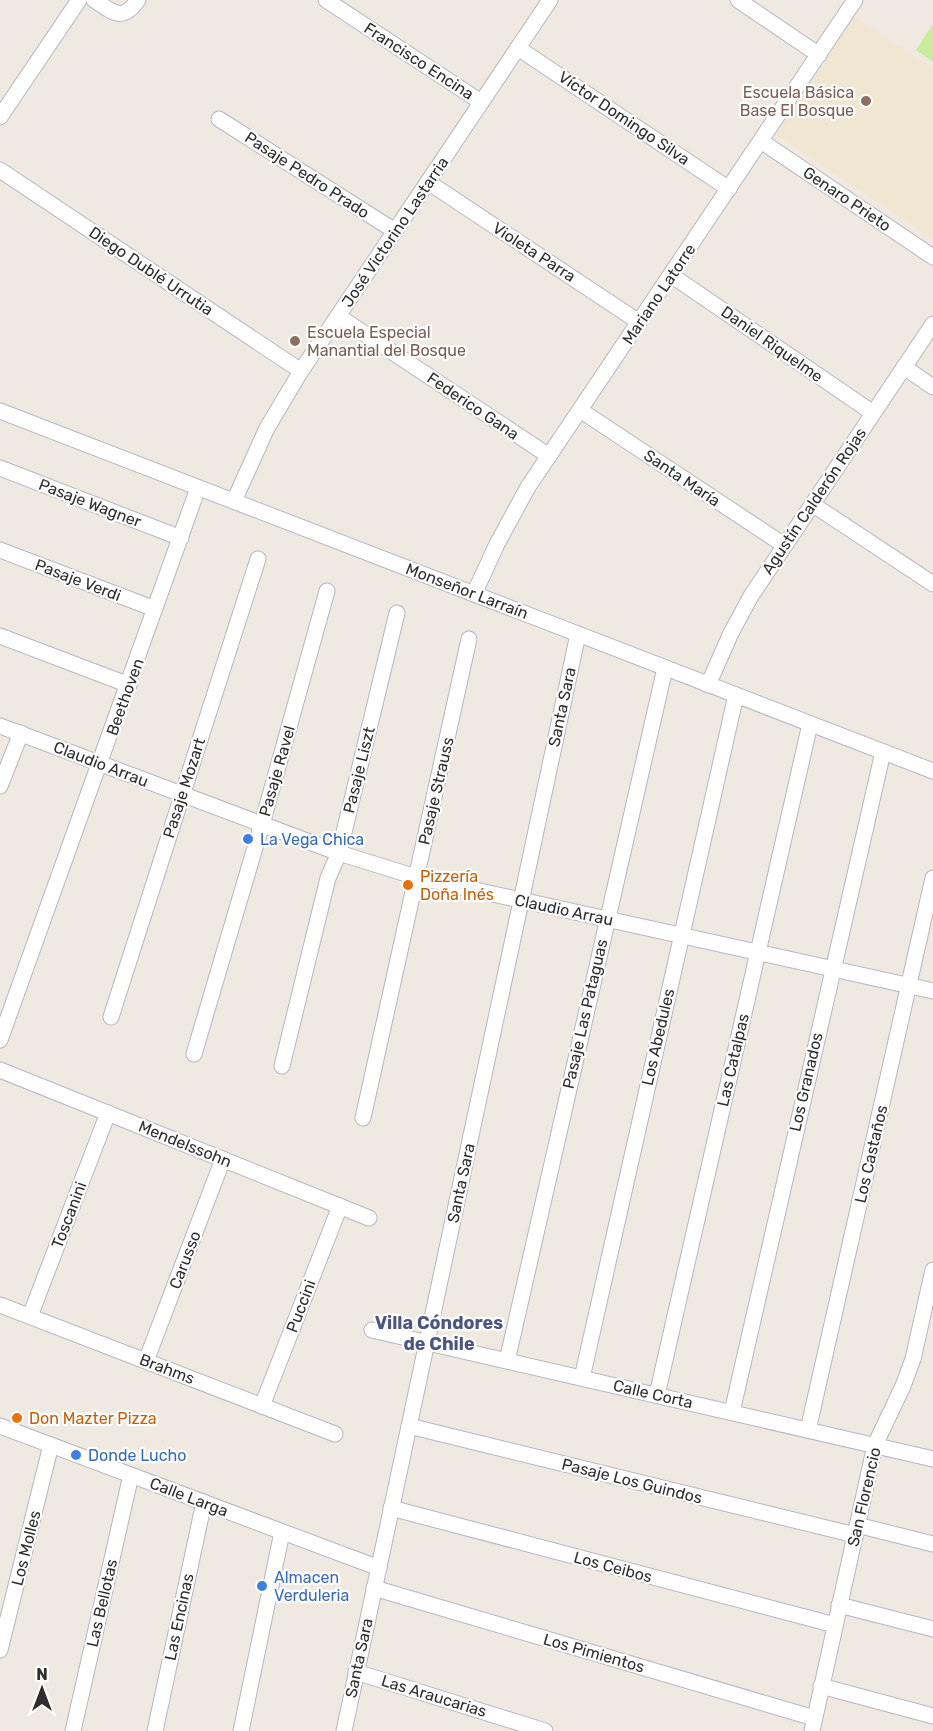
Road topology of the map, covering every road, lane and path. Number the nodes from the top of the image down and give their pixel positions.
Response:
1 (79, 0) edge
2 (94, 0) edge
3 (138, 0) edge
4 (326, 0) edge
5 (550, 0) edge
6 (738, 0) edge
7 (855, 0) edge
8 (518, 48) junction
9 (819, 55) junction
10 (481, 102) junction
11 (0, 117) edge
12 (219, 119) dead end
13 (761, 141) junction
14 (0, 170) edge
15 (428, 182) junction
16 (729, 189) junction
17 (395, 231) junction
18 (933, 257) edge
19 (671, 275) junction
20 (338, 316) junction
21 (639, 322) junction
22 (933, 324) edge
23 (904, 367) junction
24 (302, 371) junction
25 (933, 387) edge
26 (580, 410) junction
27 (0, 411) edge
28 (873, 413) junction
29 (549, 456) junction
30 (0, 468) edge
31 (198, 488) junction
32 (234, 501) junction
33 (812, 504) junction
34 (181, 538) junction
35 (784, 545) junction
36 (0, 550) edge
37 (258, 559) dead end
38 (933, 584) edge
39 (327, 591) dead end
40 (474, 594) junction
41 (155, 609) junction
42 (398, 613) dead end
43 (578, 634) junction
44 (0, 636) edge
45 (469, 639) dead end
46 (665, 668) junction
47 (129, 685) junction
48 (708, 685) junction
49 (736, 695) junction
50 (810, 724) junction
51 (0, 726) edge
52 (21, 734) junction
53 (883, 752) junction
54 (101, 764) junction
55 (933, 771) edge
56 (0, 786) edge
57 (182, 794) junction
58 (262, 824) junction
59 (339, 853) junction
60 (416, 877) junction
61 (933, 878) edge
62 (521, 900) junction
63 (607, 919) junction
64 (681, 936) junction
65 (758, 952) junction
66 (832, 969) junction
67 (909, 986) junction
68 (933, 991) edge
69 (111, 1017) dead end
70 (0, 1040) edge
71 (194, 1054) dead end
72 (282, 1066) dead end
73 (0, 1070) edge
74 (108, 1113) junction
75 (363, 1118) dead end
76 (223, 1160) junction
77 (340, 1206) junction
78 (369, 1218) dead end
79 (933, 1270) edge
80 (0, 1305) edge
81 (30, 1316) junction
82 (372, 1330) dead end
83 (427, 1342) junction
84 (507, 1360) junction
85 (147, 1361) junction
86 (582, 1378) junction
87 (657, 1395) junction
88 (262, 1406) junction
89 (732, 1412) junction
90 (0, 1426) edge
91 (409, 1426) junction
92 (808, 1430) junction
93 (334, 1434) dead end
94 (51, 1445) junction
95 (875, 1445) junction
96 (933, 1459) edge
97 (131, 1475) junction
98 (204, 1502) junction
99 (392, 1508) junction
100 (856, 1530) junction
101 (282, 1532) junction
102 (933, 1544) edge
103 (379, 1568) junction
104 (374, 1588) junction
105 (839, 1605) junction
106 (835, 1625) junction
107 (933, 1629) edge
108 (0, 1650) edge
109 (356, 1672) junction
110 (821, 1686) junction
111 (933, 1716) edge
112 (813, 1725) edge
113 (73, 1731) edge
114 (155, 1731) edge
115 (242, 1731) edge
116 (344, 1731) edge
117 (546, 1731) edge

1 - 11 street
2 - 3 street
4 - 10 street, Francisco Encina
5 - 8 street, José Victorino Lastarria
6 - 9 street
7 - 9 street, Mariano Latorre
8 - 10 street, José Victorino Lastarria
8 - 16 street, Víctor Domingo Silva
9 - 13 street, Mariano Latorre
10 - 15 street, José Victorino Lastarria
12 - 17 street, Pasaje Pedro Prado
13 - 16 street, Mariano Latorre
13 - 18 street, Genaro Prieto
14 - 24 street, Diego Dublé Urrutia
15 - 17 street, José Victorino Lastarria
15 - 21 street, Violeta Parra
16 - 19 street, Mariano Latorre
17 - 20 street, José Victorino Lastarria
19 - 21 street, Mariano Latorre
19 - 28 street, Daniel Riquelme
20 - 24 street, José Victorino Lastarria
20 - 29 street, Federico Gana
21 - 26 street, Mariano Latorre
22 - 23 street, Agustín Calderón Rojas
23 - 25 street
23 - 28 street, Agustín Calderón Rojas
24 - 32 street, José Victorino Lastarria
26 - 29 street, Mariano Latorre
26 - 35 street, Santa María
27 - 31 street, Monseñor Larraín
28 - 33 street, Agustín Calderón Rojas
29 - 40 street, Mariano Latorre
30 - 34 street, Pasaje Wagner
31 - 32 street, Monseñor Larraín
31 - 34 street, Beethoven
32 - 40 street, Monseñor Larraín
33 - 35 street, Agustín Calderón Rojas
33 - 38 street
34 - 41 street, Beethoven
35 - 48 street, Agustín Calderón Rojas
36 - 41 street, Pasaje Verdi
37 - 57 street, Pasaje Mozart
39 - 58 street, Pasaje Ravel
40 - 43 street, Monseñor Larraín
41 - 47 street, Beethoven
42 - 59 street, Pasaje Liszt
43 - 46 street, Monseñor Larraín
43 - 62 street, Santa Sara
44 - 47 street
45 - 60 street, Pasaje Strauss
46 - 48 street, Monseñor Larraín
46 - 63 street, Pasaje Las Pataguas
47 - 54 street, Beethoven
48 - 49 street, Monseñor Larraín
49 - 50 street, Monseñor Larraín
49 - 64 street, Los Abedules
50 - 53 street, Monseñor Larraín
50 - 65 street, Las Catalpas
51 - 52 street, Claudio Arrau
52 - 54 street, Claudio Arrau
52 - 56 street
53 - 55 street, Monseñor Larraín
53 - 66 street, Los Granados
54 - 57 street, Claudio Arrau
54 - 70 street, Beethoven
57 - 58 street, Claudio Arrau
57 - 69 street, Pasaje Mozart
58 - 59 street, Claudio Arrau
58 - 71 street, Pasaje Ravel
59 - 60 street, Claudio Arrau
59 - 72 street, Pasaje Liszt
60 - 62 street, Claudio Arrau
60 - 75 street, Pasaje Strauss
61 - 67 street, Los Castaños
62 - 63 street, Claudio Arrau
62 - 83 street, Santa Sara
63 - 64 street, Claudio Arrau
63 - 84 street, Pasaje Las Pataguas
64 - 65 street, Claudio Arrau
64 - 86 street, Los Abedules
65 - 66 street, Claudio Arrau
65 - 87 street, Las Catalpas
66 - 67 street, Claudio Arrau
66 - 89 street, Los Granados
67 - 68 street, Claudio Arrau
67 - 92 street, Los Castaños
73 - 74 street, Mendelssohn
74 - 76 street, Mendelssohn
74 - 81 street, Toscanini
76 - 77 street, Mendelssohn
76 - 85 street, Carusso
77 - 78 street, Mendelssohn
77 - 88 street, Puccini
79 - 95 street, San Florencio
80 - 81 street, Brahms
81 - 85 street, Brahms
82 - 83 street, Calle Corta
83 - 84 street, Calle Corta
83 - 91 street, Santa Sara
84 - 86 street, Calle Corta
85 - 88 street, Brahms
86 - 87 street, Calle Corta
87 - 89 street, Calle Corta
88 - 93 street, Brahms
89 - 92 street, Calle Corta
90 - 94 street, Calle Larga
91 - 99 street, Santa Sara
91 - 100 street, Pasaje Los Guindos
92 - 95 street, Calle Corta
94 - 97 street, Calle Larga
94 - 108 street, Los Molles
95 - 96 street, Calle Corta
95 - 100 street, San Florencio
97 - 98 street, Calle Larga
97 - 113 street, Las Bellotas
98 - 101 street, Calle Larga
98 - 114 street, Las Encinas
99 - 103 street, Santa Sara
99 - 106 street, Los Ceibos
100 - 102 street, Pasaje Los Guindos
100 - 105 street, San Florencio
101 - 103 street, Calle Larga
101 - 115 street
103 - 104 street, Santa Sara
104 - 109 street, Santa Sara
104 - 112 street, Los Pimientos
105 - 106 street, San Florencio
105 - 107 street
106 - 110 street, San Florencio
109 - 116 street, Santa Sara
109 - 117 street, Las Araucarias
110 - 111 street
110 - 112 street, San Florencio

